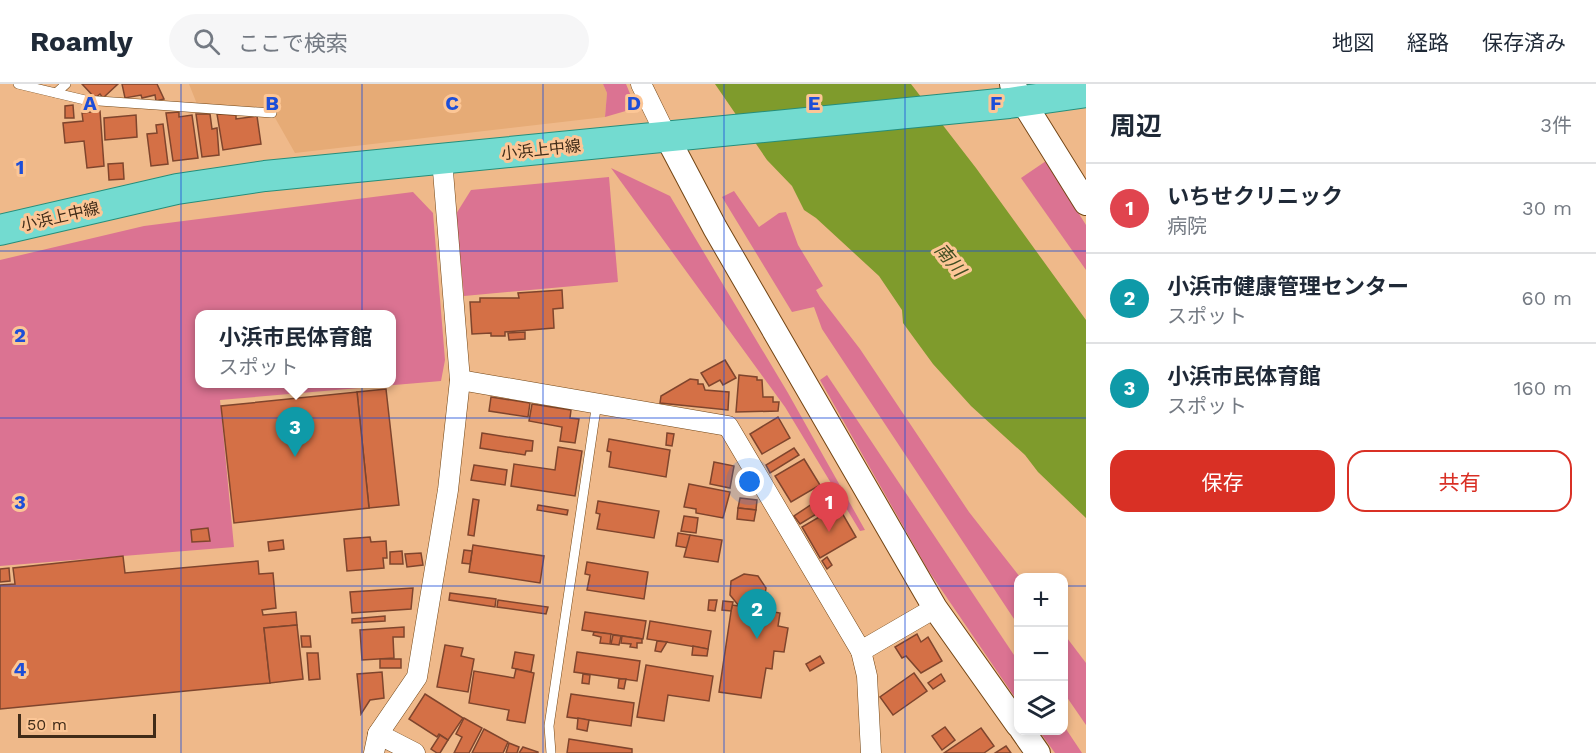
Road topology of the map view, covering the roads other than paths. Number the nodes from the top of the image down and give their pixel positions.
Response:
1 (18, 84) edge
2 (66, 84) edge
3 (641, 84) edge
4 (56, 93) junction
5 (1078, 93) edge
6 (1014, 96) edge
7 (272, 113) dead end
8 (678, 136) junction
9 (442, 159) junction
10 (1086, 203) edge
11 (0, 230) edge
12 (460, 380) junction
13 (597, 402) junction
14 (935, 608) junction
15 (861, 651) junction
16 (1014, 719) edge
17 (1025, 735) edge
18 (376, 744) edge
19 (415, 753) edge
20 (551, 753) edge
21 (871, 753) edge
22 (1038, 753) edge

1 - 4 lane
2 - 4 lane
3 - 8 street
4 - 7 lane
5 - 6 main road, 小浜上中線
6 - 8 main road, 小浜上中線
6 - 10 street
8 - 9 main road, 小浜上中線
8 - 14 street
9 - 11 main road, 小浜上中線
9 - 12 street
12 - 13 street
12 - 18 street
13 - 15 street
13 - 20 lane
14 - 15 street
14 - 16 street
15 - 21 street
17 - 22 street
18 - 19 street

